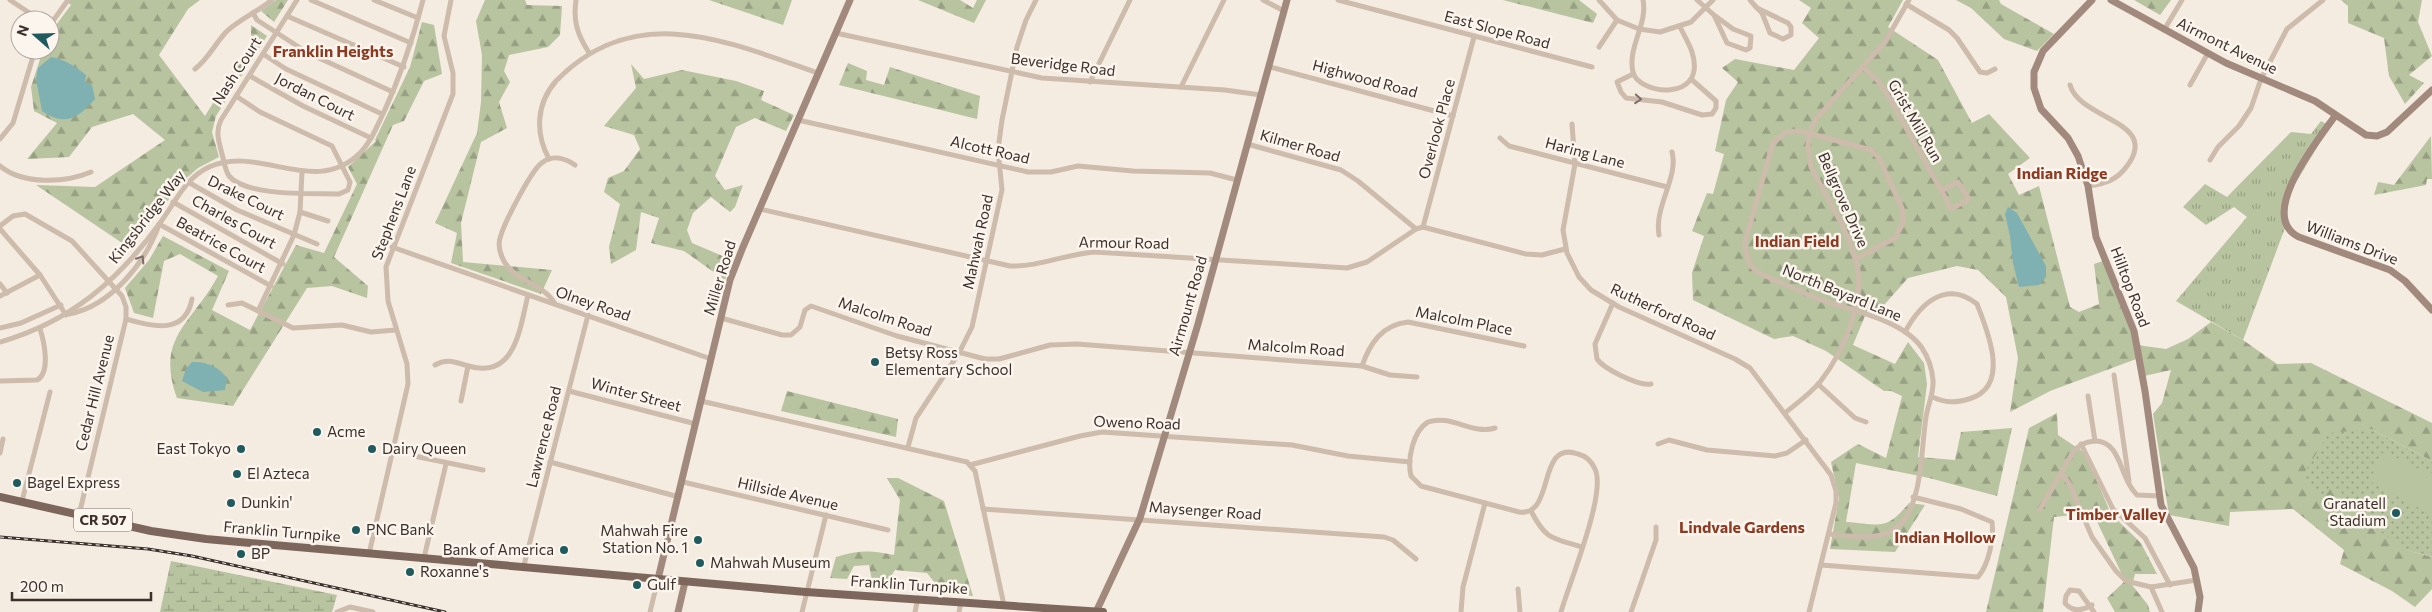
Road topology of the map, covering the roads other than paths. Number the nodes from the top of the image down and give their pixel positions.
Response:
1 (10, 0) edge
2 (68, 0) edge
3 (272, 0) edge
4 (297, 0) edge
5 (311, 0) edge
6 (374, 0) edge
7 (423, 0) edge
8 (451, 0) edge
9 (576, 0) edge
10 (850, 0) edge
11 (1036, 0) edge
12 (1130, 0) edge
13 (1224, 0) edge
14 (1264, 0) edge
15 (1287, 0) edge
16 (1338, 0) edge
17 (1599, 0) edge
18 (1643, 0) edge
19 (1697, 0) edge
20 (1713, 0) edge
21 (1750, 0) edge
22 (2092, 0) edge
23 (2111, 0) edge
24 (2182, 0) edge
25 (2323, 0) edge
26 (1908, 2) edge
27 (1706, 8) junction
28 (1757, 8) junction
29 (25, 10) edge
30 (60, 11) edge
31 (1284, 11) junction
32 (253, 13) junction
33 (1714, 15) junction
34 (287, 16) junction
35 (418, 18) junction
36 (1617, 20) junction
37 (1680, 27) junction
38 (1639, 29) junction
39 (2164, 30) junction
40 (276, 33) junction
41 (836, 33) junction
42 (1474, 37) junction
43 (412, 43) junction
44 (1599, 47) dead end
45 (588, 50) junction
46 (2208, 53) junction
47 (263, 54) junction
48 (33, 60) edge
49 (404, 67) junction
50 (1270, 67) junction
51 (1592, 67) dead end
52 (1863, 67) junction
53 (195, 69) dead end
54 (1995, 70) dead end
55 (818, 73) junction
56 (1012, 73) junction
57 (1633, 74) junction
58 (250, 76) junction
59 (1691, 79) junction
60 (2262, 79) junction
61 (1090, 82) junction
62 (2070, 85) dead end
63 (2190, 85) dead end
64 (1181, 87) junction
65 (1666, 90) junction
66 (2432, 90) edge
67 (393, 92) junction
68 (1261, 95) junction
69 (236, 96) junction
70 (1664, 102) junction
71 (382, 114) junction
72 (1454, 116) junction
73 (2335, 116) junction
74 (798, 120) junction
75 (1572, 124) dead end
76 (1810, 132) junction
77 (371, 138) junction
78 (1500, 138) dead end
79 (0, 139) edge
80 (1247, 144) junction
81 (1672, 152) dead end
82 (549, 159) junction
83 (2210, 160) dead end
84 (224, 162) junction
85 (342, 164) junction
86 (1575, 164) junction
87 (575, 165) dead end
88 (0, 166) edge
89 (1000, 168) junction
90 (91, 172) dead end
91 (302, 172) junction
92 (1238, 180) junction
93 (188, 182) junction
94 (2088, 186) junction
95 (1667, 187) junction
96 (1941, 191) junction
97 (301, 193) junction
98 (173, 202) junction
99 (760, 209) junction
100 (300, 212) junction
101 (328, 220) dead end
102 (159, 224) junction
103 (0, 227) edge
104 (1423, 227) junction
105 (1416, 229) junction
106 (1659, 234) dead end
107 (294, 236) junction
108 (317, 244) dead end
109 (392, 248) junction
110 (1565, 249) junction
111 (1856, 258) junction
112 (1216, 260) junction
113 (986, 261) junction
114 (283, 264) junction
115 (40, 275) junction
116 (110, 282) junction
117 (0, 284) edge
118 (271, 286) junction
119 (116, 289) junction
120 (7, 293) junction
121 (528, 295) junction
122 (0, 296) edge
123 (192, 299) dead end
124 (1613, 303) junction
125 (556, 304) junction
126 (61, 305) junction
127 (228, 305) dead end
128 (2432, 310) edge
129 (258, 311) junction
130 (1855, 311) junction
131 (66, 314) junction
132 (588, 315) junction
133 (721, 318) junction
134 (126, 319) junction
135 (0, 328) edge
136 (40, 329) junction
137 (396, 330) junction
138 (1905, 332) junction
139 (0, 342) edge
140 (1524, 346) dead end
141 (959, 353) junction
142 (1189, 353) junction
143 (711, 359) junction
144 (435, 365) dead end
145 (468, 366) junction
146 (1362, 366) junction
147 (2114, 375) dead end
148 (1418, 377) dead end
149 (0, 381) edge
150 (1651, 384) dead end
151 (1818, 384) junction
152 (569, 391) junction
153 (50, 392) dead end
154 (2088, 396) dead end
155 (1932, 398) junction
156 (461, 401) dead end
157 (701, 401) junction
158 (1785, 413) junction
159 (1866, 422) dead end
160 (696, 424) junction
161 (1495, 428) dead end
162 (1164, 436) junction
163 (3, 439) dead end
164 (1806, 440) junction
165 (2095, 441) junction
166 (1658, 444) dead end
167 (2081, 444) junction
168 (908, 447) junction
169 (2124, 448) junction
170 (2114, 451) junction
171 (0, 453) edge
172 (414, 456) dead end
173 (550, 462) junction
174 (1410, 462) junction
175 (446, 464) junction
176 (970, 465) junction
177 (483, 470) dead end
178 (2061, 473) junction
179 (682, 482) junction
180 (2129, 484) junction
181 (2160, 496) junction
182 (0, 497) edge
183 (679, 497) junction
184 (1913, 498) junction
185 (22, 501) junction
186 (1485, 503) junction
187 (983, 509) junction
188 (2040, 509) dead end
189 (1531, 511) junction
190 (79, 515) junction
191 (826, 515) junction
192 (1140, 518) junction
193 (1656, 527) dead end
194 (888, 530) dead end
195 (1829, 534) junction
196 (1582, 547) junction
197 (369, 554) junction
198 (424, 558) junction
199 (1416, 560) dead end
200 (524, 565) junction
201 (1821, 565) junction
202 (658, 579) junction
203 (2197, 580) junction
204 (685, 582) junction
205 (2170, 585) junction
206 (2151, 587) junction
207 (1518, 589) dead end
208 (806, 592) junction
209 (918, 598) junction
210 (961, 602) junction
211 (1004, 605) junction
212 (2092, 606) junction
213 (337, 612) edge
214 (373, 612) edge
215 (650, 612) edge
216 (678, 612) edge
217 (802, 612) edge
218 (915, 612) edge
219 (959, 612) edge
220 (1096, 612) edge
221 (1103, 612) edge
222 (1461, 612) edge
223 (1520, 612) edge
224 (1560, 612) edge
225 (1631, 612) edge
226 (1809, 612) edge
227 (2094, 612) edge
228 (2162, 612) edge
229 (2198, 612) edge

1 - 29 street
2 - 30 street
3 - 32 street
4 - 34 street, Nash Court
5 - 43 street
6 - 35 street
7 - 35 street, Kingsbridge Way
8 - 109 street, Stephens Lane
9 - 45 street
10 - 41 street, Miller Road
11 - 56 street, Mahwah Road
12 - 61 street
13 - 64 street
14 - 31 street
15 - 31 street, Airmount Road
16 - 42 street, East Slope Road
17 - 36 street
18 - 38 street
19 - 27 street
20 - 27 street
21 - 28 street
22 - 94 street, Hilltop Road
23 - 39 street, Airmont Avenue
24 - 39 street
25 - 60 street
26 - 52 street, Bellgrove Drive
26 - 54 street
27 - 33 street
27 - 37 street
28 - 28 street
31 - 50 street, Airmount Road
32 - 40 street
32 - 53 street
33 - 33 street
34 - 40 street, Nash Court
34 - 49 street
35 - 43 street, Kingsbridge Way
36 - 38 street
36 - 44 street
37 - 38 street
37 - 59 street
38 - 57 street
39 - 46 street, Airmont Avenue
40 - 47 street, Nash Court
40 - 67 street
41 - 55 street, Miller Road
41 - 56 street, Beveridge Road
42 - 51 street, East Slope Road
42 - 72 street, Overlook Place
43 - 49 street, Kingsbridge Way
45 - 55 street
45 - 82 street
46 - 60 street, Airmont Avenue
46 - 63 street
47 - 58 street, Nash Court
47 - 71 street
48 - 79 street
49 - 67 street, Kingsbridge Way
50 - 68 street, Airmount Road
50 - 72 street, Highwood Road
52 - 76 street, Bellgrove Drive
52 - 96 street, Grist Mill Run
55 - 74 street, Miller Road
56 - 61 street, Beveridge Road
56 - 89 street, Mahwah Road
57 - 65 street
57 -> 70 street
58 - 69 street, Nash Court
58 - 77 street, Jordan Court
59 - 65 street
59 - 70 street
60 - 73 street, Airmont Avenue
60 - 83 street
61 - 64 street, Beveridge Road
62 - 94 street
64 - 68 street, Beveridge Road
65 - 70 street
66 - 73 street, Airmont Avenue
67 - 71 street, Kingsbridge Way
68 - 80 street, Airmount Road
69 - 84 street, Nash Court
69 - 85 street
71 - 77 street, Kingsbridge Way
72 - 104 street, Overlook Place
73 - 128 street, Williams Drive
74 - 89 street, Alcott Road
74 - 99 street, Miller Road
75 - 86 street, Rutherford Road
76 - 111 street, Bellgrove Drive
76 - 111 street, North Bayard Lane
76 - 130 street, North Bayard Lane
77 - 85 street, Kingsbridge Way
78 - 86 street, Haring Lane
80 - 92 street, Airmount Road
80 - 105 street, Kilmer Road
81 - 95 street
82 - 87 street
82 - 125 street
84 - 91 street, Kingsbridge Way
84 - 93 street, Kingsbridge Way
84 - 97 street
85 - 91 street, Kingsbridge Way
85 - 97 street
86 - 95 street, Haring Lane
86 - 110 street, Rutherford Road
88 - 90 street
89 - 92 street, Alcott Road
89 - 113 street, Mahwah Road
91 - 97 street
92 - 112 street, Airmount Road
93 - 98 street, Kingsbridge Way
93 - 107 street, Drake Court
94 - 181 street, Hilltop Road
95 - 106 street
96 - 96 street, Grist Mill Run
97 - 100 street
98 - 102 street, Kingsbridge Way
98 - 114 street, Charles Court
99 - 113 street, Armour Road
99 - 133 street, Miller Road
100 - 101 street
100 - 107 street
102 - 116 street, Kingsbridge Way
102 - 118 street, Beatrice Court
119 -> 102 street
103 - 115 street
103 - 116 street, Cedar Hill Avenue
104 - 105 street, Armour Road
104 - 110 street
105 - 112 street, Armour Road
107 - 108 street, Drake Court
107 - 114 street
109 - 121 street, Olney Road
109 - 137 street, Stephens Lane
110 - 124 street, Rutherford Road
111 - 130 street, Bellgrove Drive
112 - 113 street, Armour Road
112 - 142 street, Airmount Road
113 - 141 street, Mahwah Road
114 - 118 street
115 - 120 street
115 - 126 street
116 - 119 street, Cedar Hill Avenue
116 - 131 street, Kingsbridge Way
117 - 120 street
118 - 129 street
119 - 131 street
119 - 134 street, Cedar Hill Avenue
120 - 122 street
121 - 125 street, Olney Road
121 - 145 street
123 - 134 street
124 - 150 street
124 - 158 street, Rutherford Road
125 - 132 street, Olney Road
126 - 131 street
126 - 135 street
127 - 129 street
129 - 137 street
130 - 138 street, North Bayard Lane
130 - 151 street, Bellgrove Drive
131 - 136 street
132 - 143 street, Olney Road
132 - 152 street, Lawrence Road
133 - 141 street, Malcolm Road
133 - 143 street, Miller Road
134 - 190 street, Cedar Hill Avenue
136 - 139 street
136 - 149 street
137 - 197 street, Stephens Lane
138 - 155 street, North Bayard Lane
138 - 155 street
140 - 146 street, Malcolm Place
141 - 142 street, Malcolm Road
141 - 168 street, Mahwah Road
142 - 146 street, Malcolm Road
142 - 162 street, Airmount Road
143 - 157 street, Miller Road
144 - 145 street
145 - 156 street
146 - 148 street, Malcolm Road
147 - 169 street
151 - 158 street, Bellgrove Drive
151 - 159 street
152 - 160 street, Winter Street
152 - 173 street, Lawrence Road
153 - 185 street
154 - 165 street
155 - 184 street, North Bayard Lane
157 - 160 street, Miller Road
157 - 168 street
158 - 164 street
160 - 179 street, Miller Road
161 - 174 street
162 - 174 street, Oweno Road
162 - 176 street, Oweno Road
162 - 192 street, Airmount Road
163 - 171 street
164 - 166 street
164 - 195 street
165 - 167 street
165 - 170 street
167 - 178 street
167 - 205 street
168 - 176 street
169 - 170 street
169 - 180 street
170 - 180 street
172 - 175 street
173 - 183 street
173 - 200 street, Lawrence Road
174 - 186 street
175 - 177 street
175 - 198 street
176 - 187 street
178 - 188 street
178 - 206 street
179 - 183 street, Miller Road
179 - 191 street, Hillside Avenue
180 - 181 street
181 - 203 street, Hilltop Road
182 - 185 main road, Franklin Turnpike / CR 507
183 - 202 street, Miller Road
184 - 195 street, North Bayard Lane
184 - 201 street
185 - 190 main road, Franklin Turnpike / CR 507
186 - 189 street
186 - 222 street
187 - 192 street, Maysenger Road
187 - 211 street
189 - 196 street
189 - 196 street
190 - 197 main road, Franklin Turnpike / CR 507
191 - 194 street, Hillside Avenue
191 - 208 street
192 - 199 street, Maysenger Road
192 - 220 street, Airmount Road
193 - 225 street
195 - 201 street
196 - 224 street
197 - 198 main road, Franklin Turnpike / CR 507
198 - 200 main road, Franklin Turnpike / CR 507
200 - 202 main road, Franklin Turnpike / CR 507
201 - 226 street
202 - 204 main road, Franklin Turnpike / CR 507
202 - 215 street
203 - 205 street
203 - 229 street, Hilltop Road
204 - 208 main road, Franklin Turnpike / CR 507
204 - 216 street
205 - 206 street
206 - 228 street
207 - 223 street
208 - 209 main road, Franklin Turnpike / CR 507
208 - 217 street
209 - 210 main road, Franklin Turnpike / CR 507
209 - 218 street
210 - 211 main road, Franklin Turnpike / CR 507
210 - 219 street
211 - 220 main road, Franklin Turnpike / CR 507
212 - 212 street
212 - 227 street
213 - 214 street
220 - 221 main road, Franklin Turnpike / CR 507

